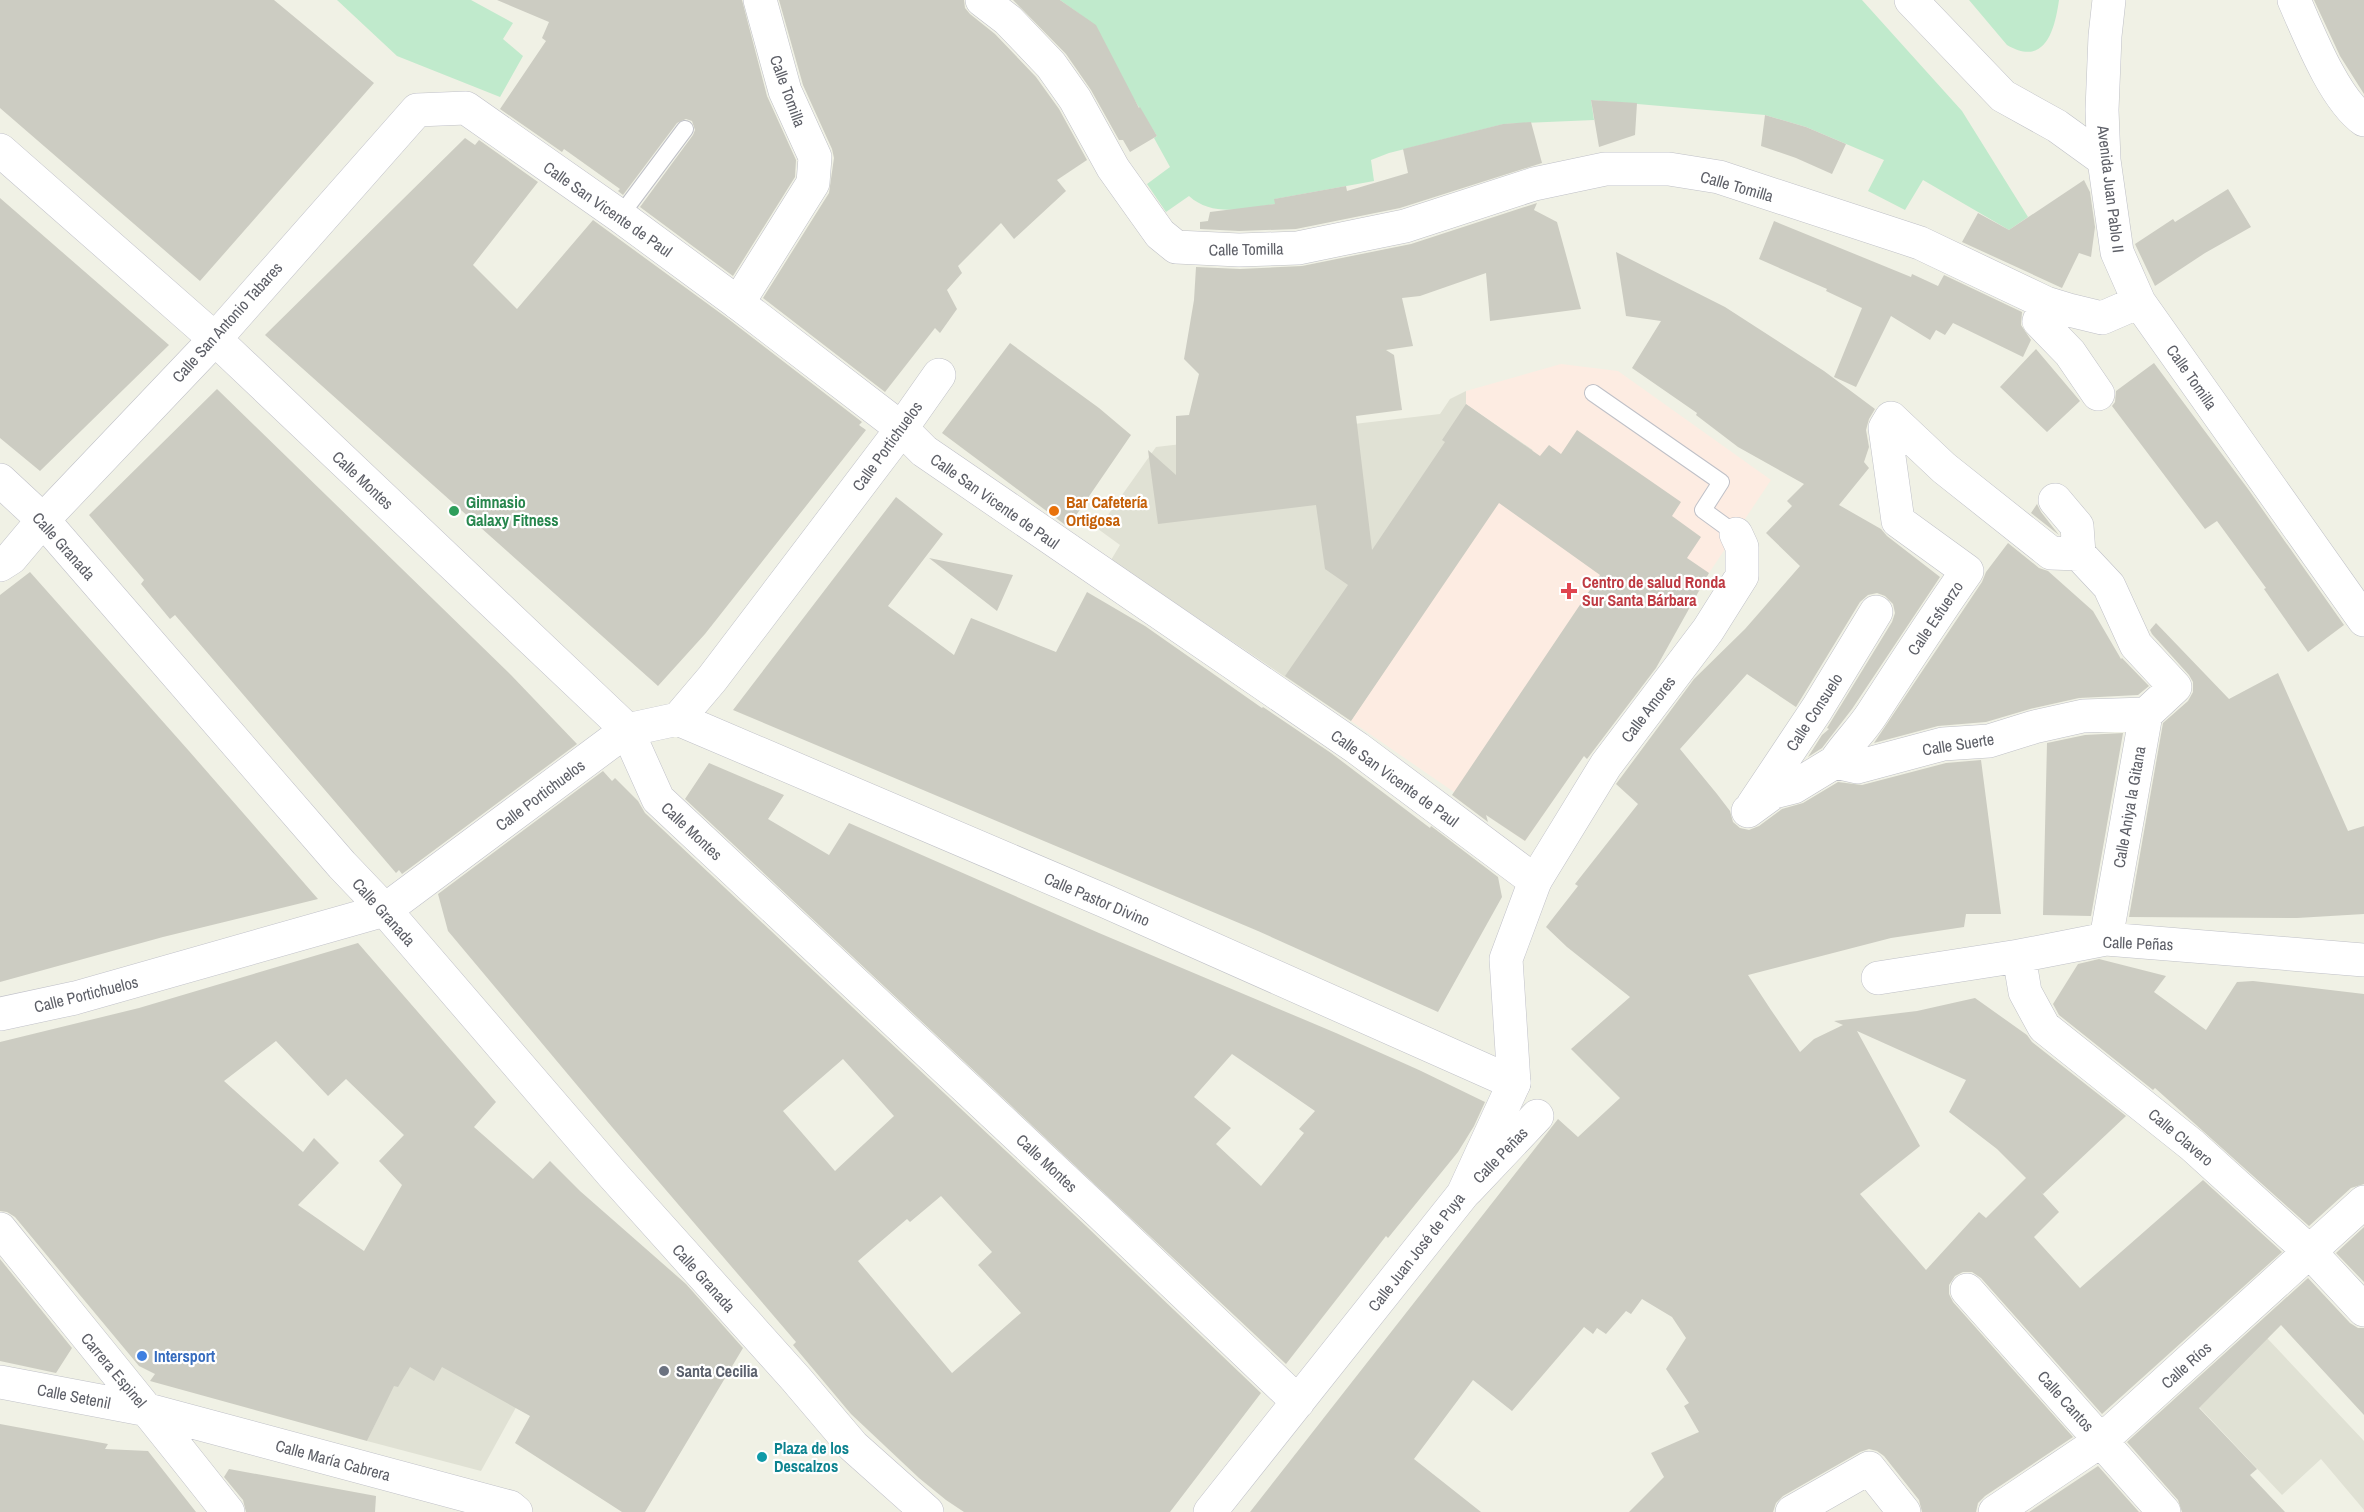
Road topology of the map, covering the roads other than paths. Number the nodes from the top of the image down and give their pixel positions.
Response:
1 (760, 0) edge
2 (982, 0) edge
3 (1911, 0) edge
4 (2109, 0) edge
5 (2294, 0) edge
6 (466, 108) joint
7 (2364, 120) edge
8 (685, 129) dead end
9 (0, 150) edge
10 (2104, 160) junction
11 (620, 216) junction
12 (2139, 302) junction
13 (738, 303) junction
14 (2046, 303) junction
15 (215, 339) junction
16 (939, 375) dead end
17 (1593, 393) dead end
18 (2098, 394) dead end
19 (901, 428) junction
20 (0, 480) edge
21 (2055, 500) dead end
22 (43, 520) junction
23 (1736, 534) joint
24 (2079, 554) junction
25 (0, 565) edge
26 (1876, 612) dead end
27 (2364, 620) edge
28 (2146, 714) junction
29 (678, 719) junction
30 (627, 730) junction
31 (1835, 762) junction
32 (1535, 881) junction
33 (385, 910) junction
34 (2106, 939) junction
35 (2019, 956) junction
36 (2364, 960) edge
37 (1878, 978) dead end
38 (0, 1014) edge
39 (1514, 1083) junction
40 (1537, 1116) dead end
41 (1463, 1194) junction
42 (2364, 1202) edge
43 (0, 1229) edge
44 (2310, 1252) junction
45 (1967, 1290) dead end
46 (2364, 1310) edge
47 (0, 1382) edge
48 (1299, 1402) junction
49 (148, 1410) junction
50 (2102, 1440) junction
51 (228, 1512) edge
52 (516, 1512) edge
53 (927, 1512) edge
54 (1210, 1512) edge
55 (1792, 1512) edge
56 (1904, 1512) edge
57 (1995, 1512) edge
58 (2164, 1512) edge

1 - 13 street, Calle Tomilla
2 - 14 street, Calle Tomilla
3 - 10 street
4 - 10 street, Avenida Juan Pablo II
5 - 7 street
6 - 11 street, Calle San Vicente de Paul
6 - 15 street, Calle San Antonio Tabares
8 - 11 lane
9 - 15 street, Calle Montes
10 - 12 street, Avenida Juan Pablo II
11 - 13 street, Calle San Vicente de Paul
12 - 14 street, Calle Tomilla
12 - 27 street, Calle Tomilla
13 - 19 street, Calle San Vicente de Paul
14 - 18 street
15 - 22 street, Calle San Antonio Tabares
15 - 30 street, Calle Montes
16 - 19 street, Calle Portichuelos
17 - 23 lane
19 - 29 street, Calle Portichuelos
19 - 32 street, Calle San Vicente de Paul
20 - 22 street, Calle Granada
21 - 24 street
22 - 25 street, Calle San Antonio Tabares
22 - 33 street, Calle Granada
23 - 32 street, Calle Amores
24 - 28 street
24 - 31 street, Calle Esfuerzo
26 - 31 street, Calle Consuelo
28 - 31 street, Calle Suerte
28 - 34 street, Calle Aniya la Gitana
29 - 30 street, Calle Portichuelos
29 - 39 street, Calle Pastor Divino
30 - 33 street, Calle Portichuelos
30 - 48 street, Calle Montes
32 - 39 street, Calle Juan José de Puya
33 - 38 street, Calle Portichuelos
33 - 53 street, Calle Granada
34 - 35 street, Calle Peñas
34 - 36 street, Calle Peñas
35 - 37 street, Calle Peñas
35 - 44 street, Calle Clavero
39 - 41 street, Calle Juan José de Puya
40 - 41 street, Calle Peñas
41 - 48 street, Calle Juan José de Puya
42 - 44 street, Calle Ríos
43 - 49 street, Carrera Espinel
44 - 46 street, Calle Clavero
44 - 50 street, Calle Ríos
45 - 50 street, Calle Cantos
47 - 49 street, Calle Setenil
48 - 54 street, Calle Juan José de Puya
49 - 51 street, Carrera Espinel
49 - 52 street, Calle María Cabrera
50 - 57 street, Calle Ríos
50 - 58 street, Calle Cantos
55 - 56 street

